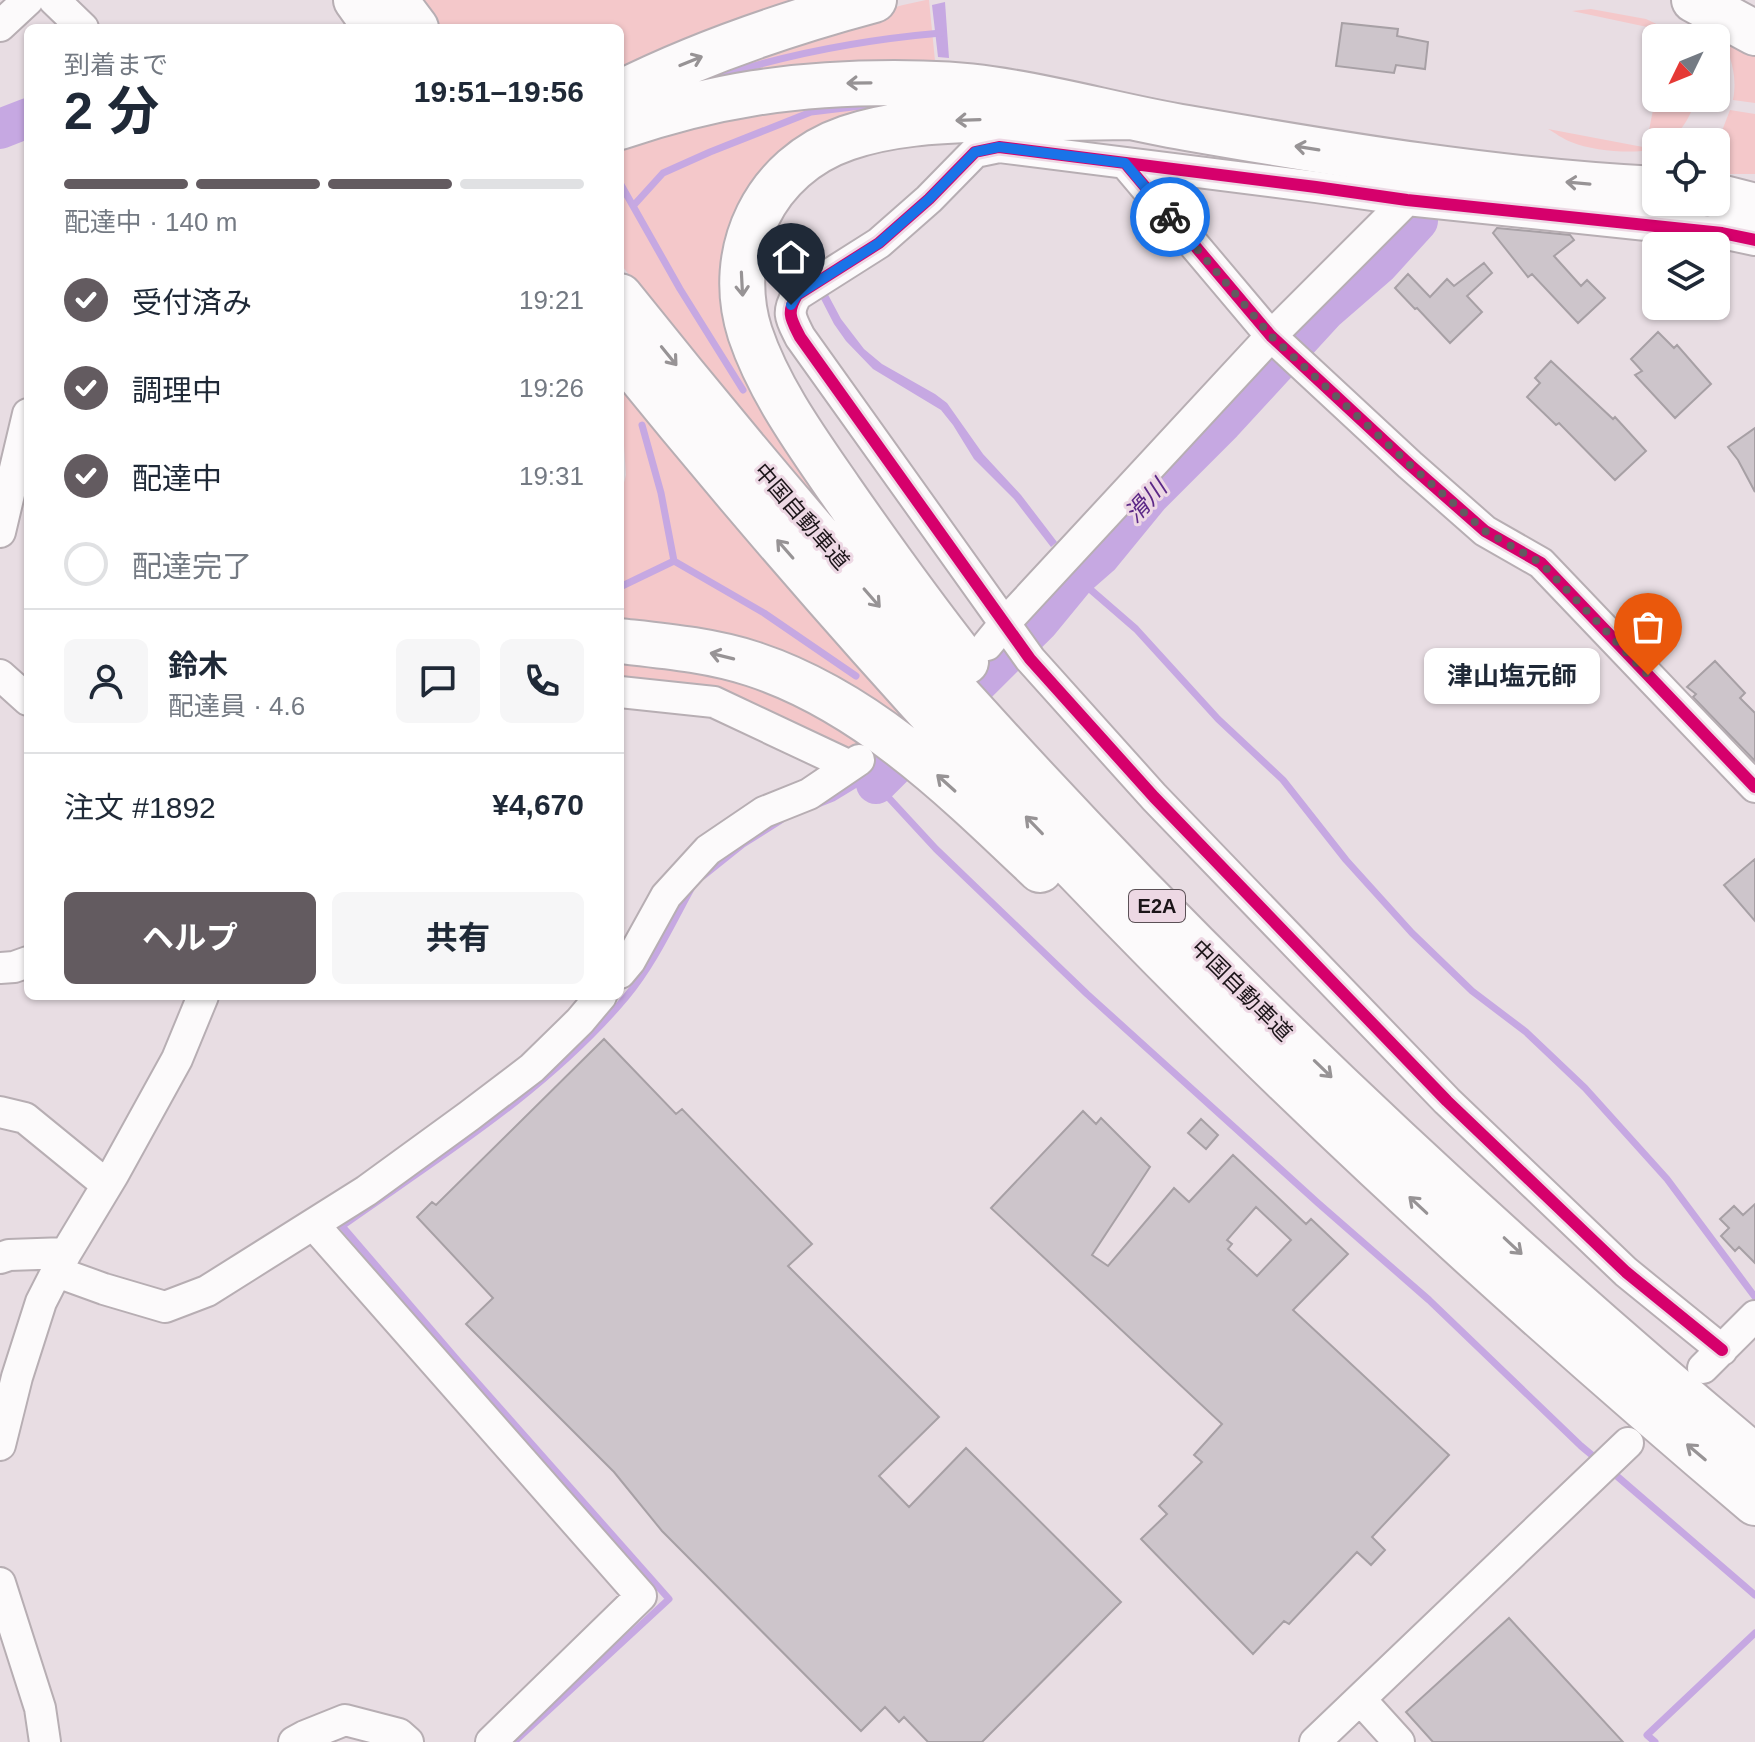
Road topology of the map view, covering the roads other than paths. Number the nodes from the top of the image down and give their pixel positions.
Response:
1 (28, 0) edge
2 (54, 0) edge
3 (348, 0) edge
4 (356, 0) edge
5 (395, 0) edge
6 (874, 0) edge
7 (1695, 0) edge
8 (79, 24) edge
9 (365, 24) edge
10 (373, 24) edge
11 (413, 24) edge
12 (0, 26) edge
13 (1755, 33) edge
14 (624, 91) edge
15 (1130, 117) junction
16 (624, 126) edge
17 (1125, 163) junction
18 (1755, 187) edge
19 (1642, 188) edge
20 (1730, 188) edge
21 (1407, 200) junction
22 (1730, 200) edge
23 (1755, 206) edge
24 (1755, 240) edge
25 (624, 301) edge
26 (1271, 336) junction
27 (624, 357) edge
28 (24, 431) edge
29 (0, 532) edge
30 (996, 634) junction
31 (624, 641) edge
32 (0, 675) edge
33 (624, 692) edge
34 (24, 696) edge
35 (1755, 787) edge
36 (1184, 933) junction
37 (24, 963) edge
38 (0, 968) edge
39 (624, 968) edge
40 (201, 1000) edge
41 (598, 1000) edge
42 (0, 1112) edge
43 (1360, 1151) junction
44 (107, 1185) junction
45 (314, 1225) junction
46 (0, 1258) edge
47 (62, 1262) junction
48 (1755, 1316) edge
49 (1, 1439) edge
50 (1628, 1443) dead end
51 (1755, 1457) edge
52 (1755, 1503) edge
53 (0, 1583) edge
54 (1360, 1699) junction
55 (40, 1708) junction
56 (45, 1742) edge
57 (60, 1742) edge
58 (294, 1742) edge
59 (408, 1742) edge
60 (491, 1742) edge
61 (1315, 1742) edge
62 (1399, 1742) edge

1 - 12 street
2 - 8 street
3 - 9 highway
4 - 10 highway
5 - 11 highway
14 -> 6 highway
7 - 13 highway
15 -> 16 highway
19 -> 15 highway
15 -> 36 highway
17 - 21 street
17 - 26 street
17 - 30 street
18 - 20 highway
21 - 24 street
21 - 26 street
22 - 23 highway
25 -> 36 highway, 中国自動車道 / E2A
26 - 30 street
26 - 35 street
43 -> 27 highway, 中国自動車道 / E2A
28 - 29 street
30 - 48 street
43 -> 31 highway
32 - 34 street
33 - 39 street
36 -> 51 highway, 中国自動車道 / E2A
37 - 38 street
40 - 44 street
41 - 45 street
42 - 44 street
52 -> 43 highway, 中国自動車道 / E2A
44 - 47 street
45 - 47 street
45 - 60 street
46 - 47 street
47 - 49 street
50 - 54 street
53 - 55 street
54 - 61 street
54 - 62 street
55 - 56 street
55 - 57 street
58 - 59 street

